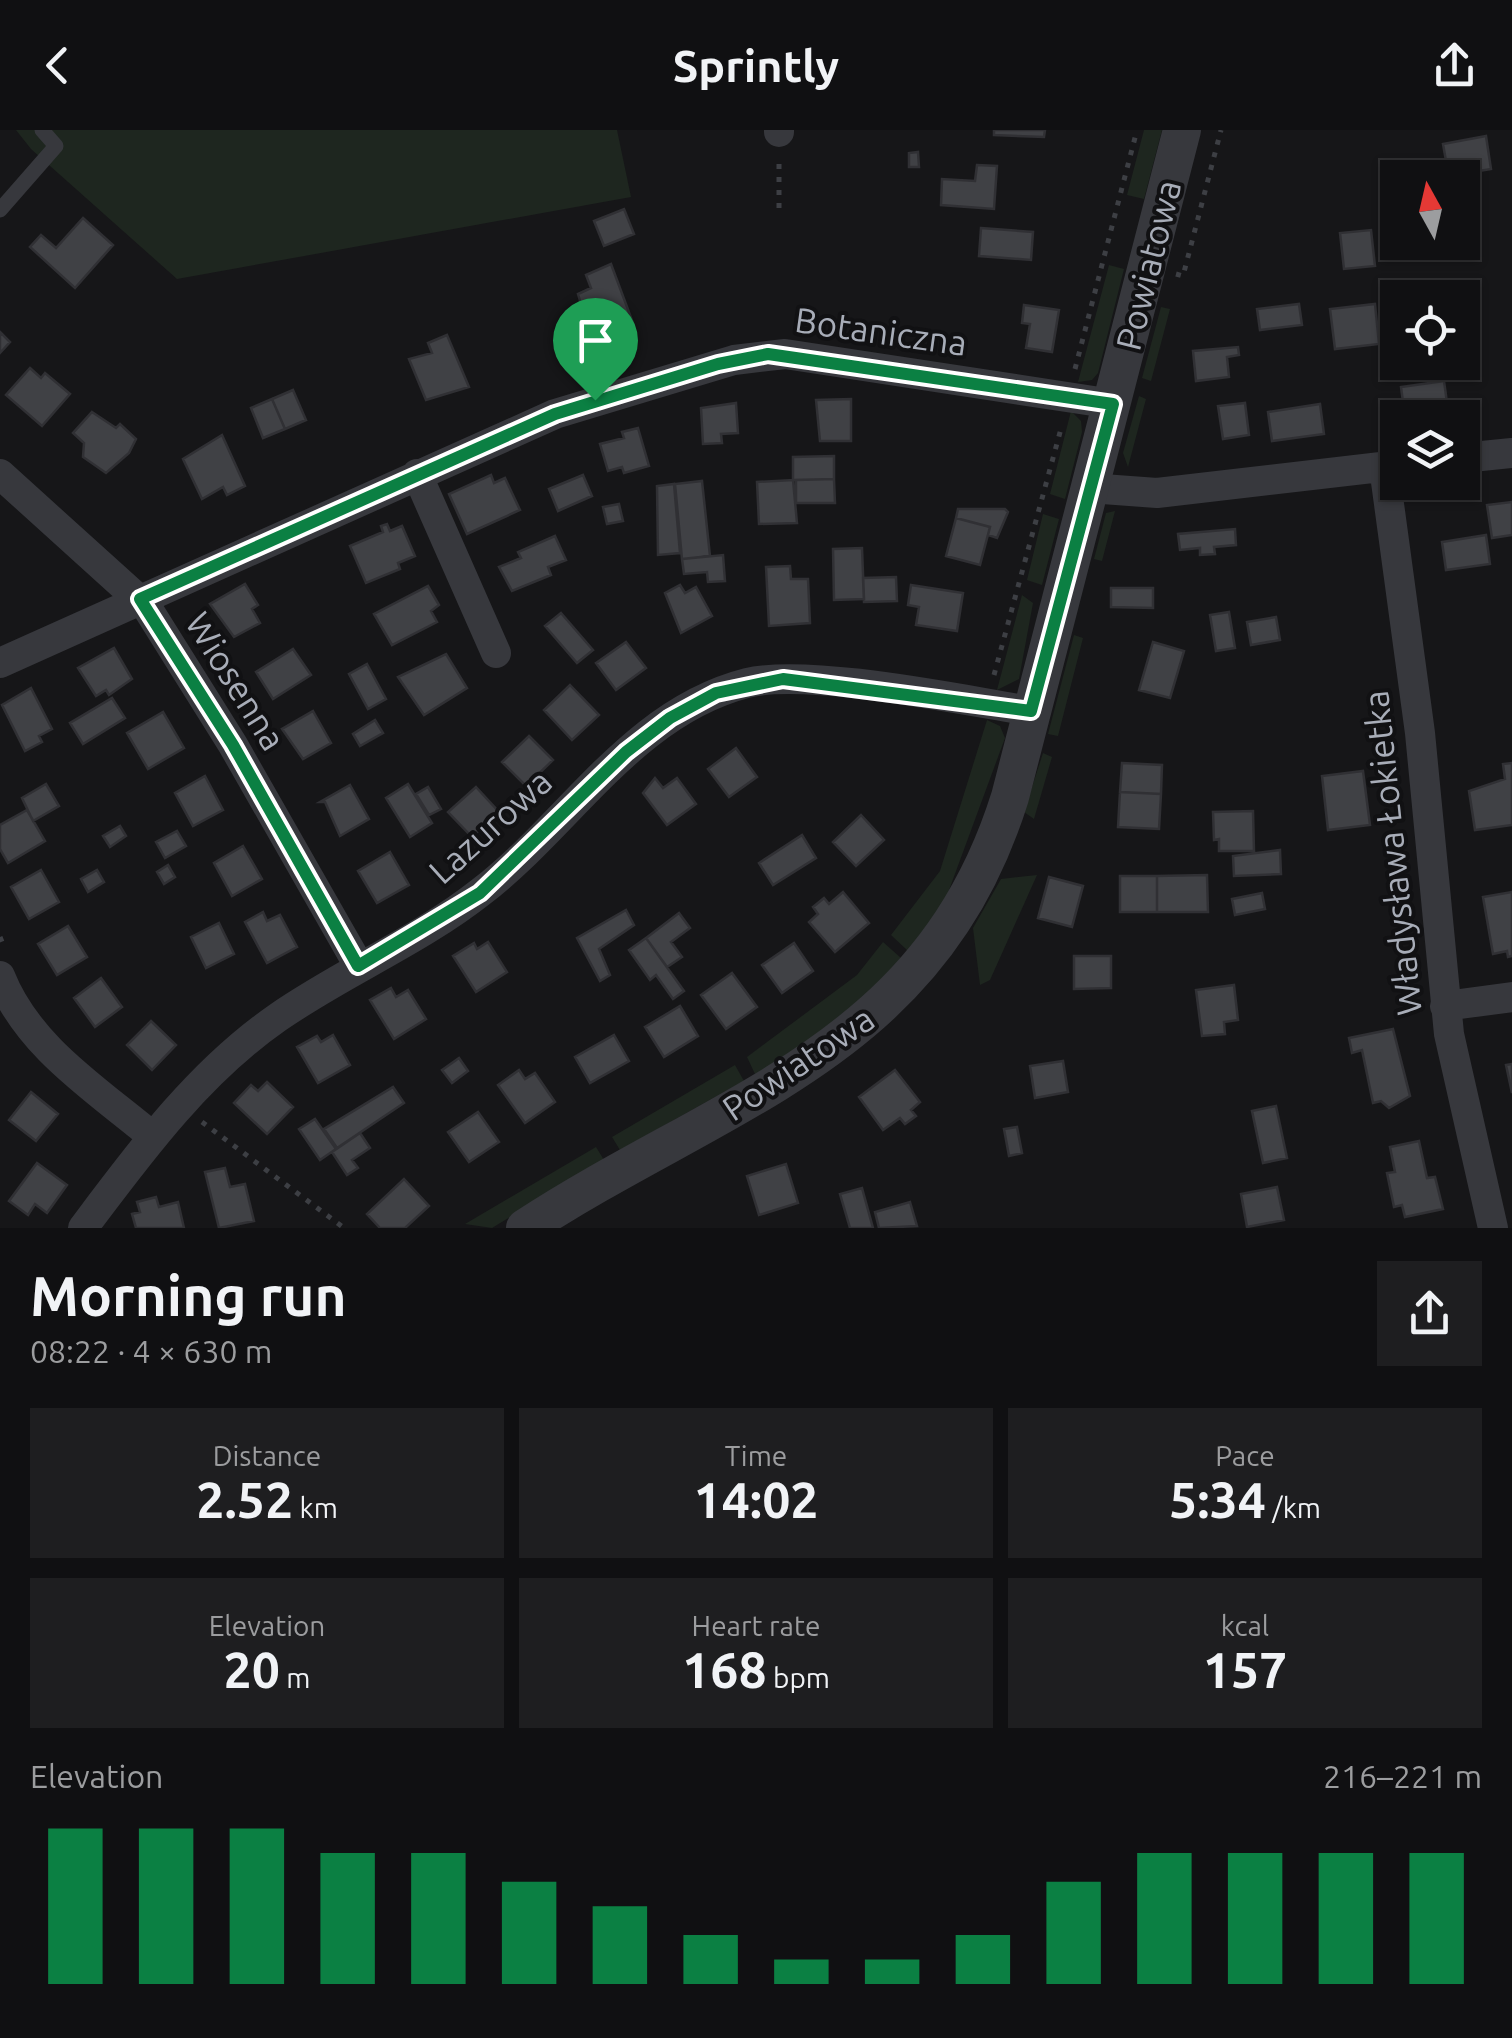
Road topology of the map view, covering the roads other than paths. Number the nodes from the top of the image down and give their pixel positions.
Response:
1 (42, 130) edge
2 (1182, 130) edge
3 (0, 210) edge
4 (1113, 404) junction
5 (1512, 453) edge
6 (1480, 456) edge
7 (1380, 467) edge
8 (0, 474) edge
9 (418, 474) junction
10 (1088, 488) junction
11 (1394, 500) edge
12 (140, 599) junction
13 (496, 652) dead end
14 (0, 664) edge
15 (1031, 711) junction
16 (3, 964) edge
17 (358, 966) junction
18 (1512, 998) edge
19 (1446, 1006) junction
20 (152, 1137) junction
21 (83, 1228) edge
22 (525, 1228) edge
23 (1493, 1228) edge

1 - 3 lane
2 - 4 street, Powiatowa
4 - 9 street, Botaniczna
4 - 10 street, Powiatowa
5 - 6 street
7 - 10 street
8 - 12 street, Wiosenna
9 - 12 street, Botaniczna
9 - 13 street
10 - 15 street, Powiatowa
11 - 19 street, Władysława Łokietka
12 - 14 street, Botaniczna
12 - 17 street, Wiosenna
15 - 17 street, Lazurowa
15 - 22 street, Powiatowa
16 - 20 street
17 - 20 street, Lazurowa
18 - 19 street
19 - 23 street, Władysława Łokietka
20 - 21 street, Lazurowa

